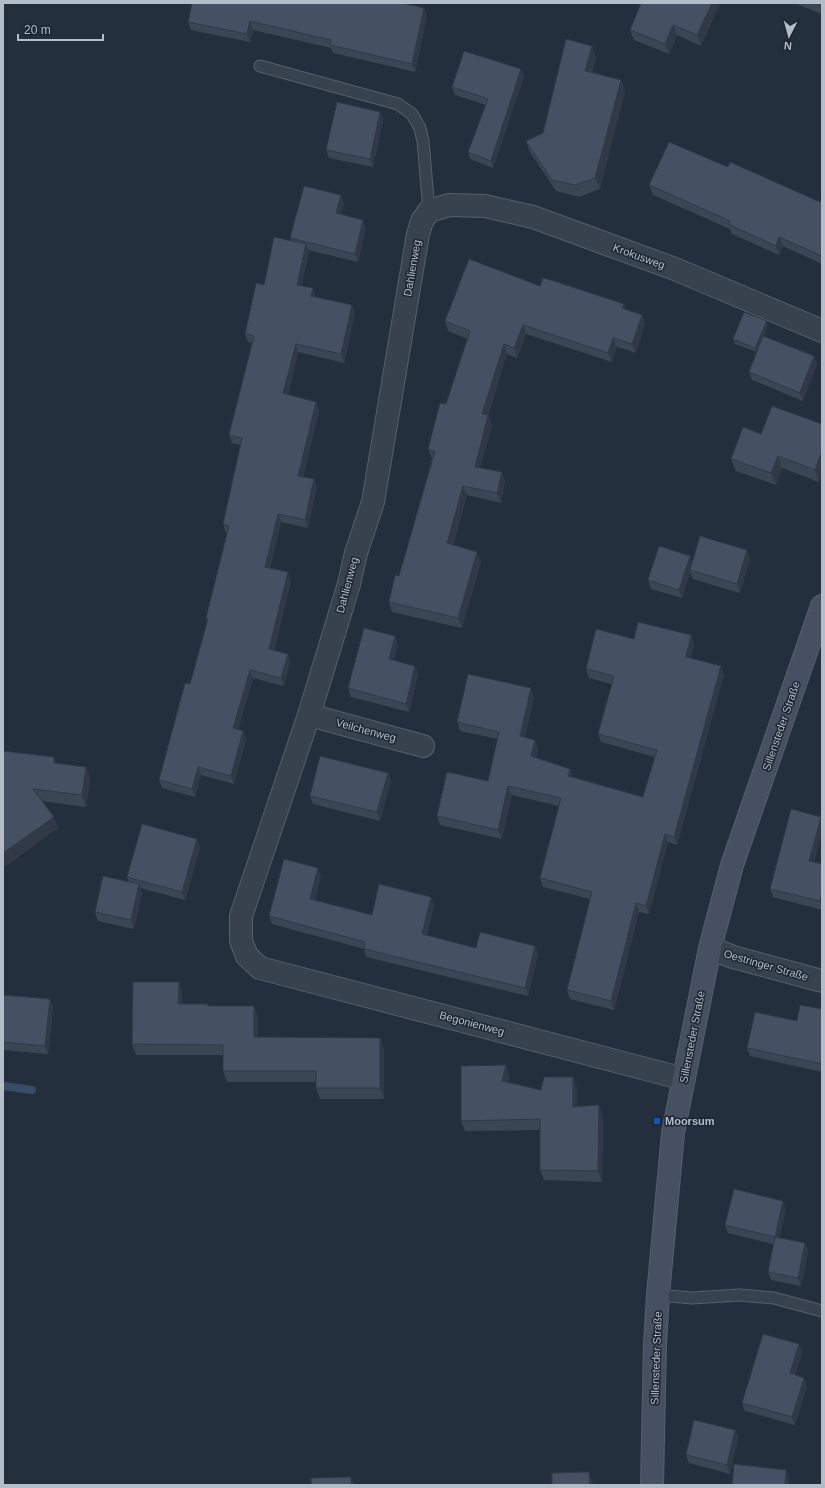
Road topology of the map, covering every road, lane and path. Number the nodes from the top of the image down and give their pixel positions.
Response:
1 (260, 66) dead end
2 (439, 208) junction
3 (822, 331) edge
4 (822, 606) edge
5 (309, 715) junction
6 (423, 746) dead end
7 (710, 948) junction
8 (260, 968) joint
9 (822, 981) edge
10 (684, 1079) junction
11 (658, 1296) junction
12 (822, 1311) edge
13 (652, 1485) edge

1 - 2 lane
2 - 3 street, Krokusweg
2 - 5 street, Dahlienweg
4 - 7 main road, Sillensteder Straße
5 - 6 street, Veilchenweg
5 - 8 street, Dahlienweg
7 - 9 street, Oestringer Straße
7 - 10 main road, Sillensteder Straße
8 - 10 street, Begonienweg
10 - 11 main road, Sillensteder Straße
11 - 12 lane
11 - 13 main road, Sillensteder Straße

